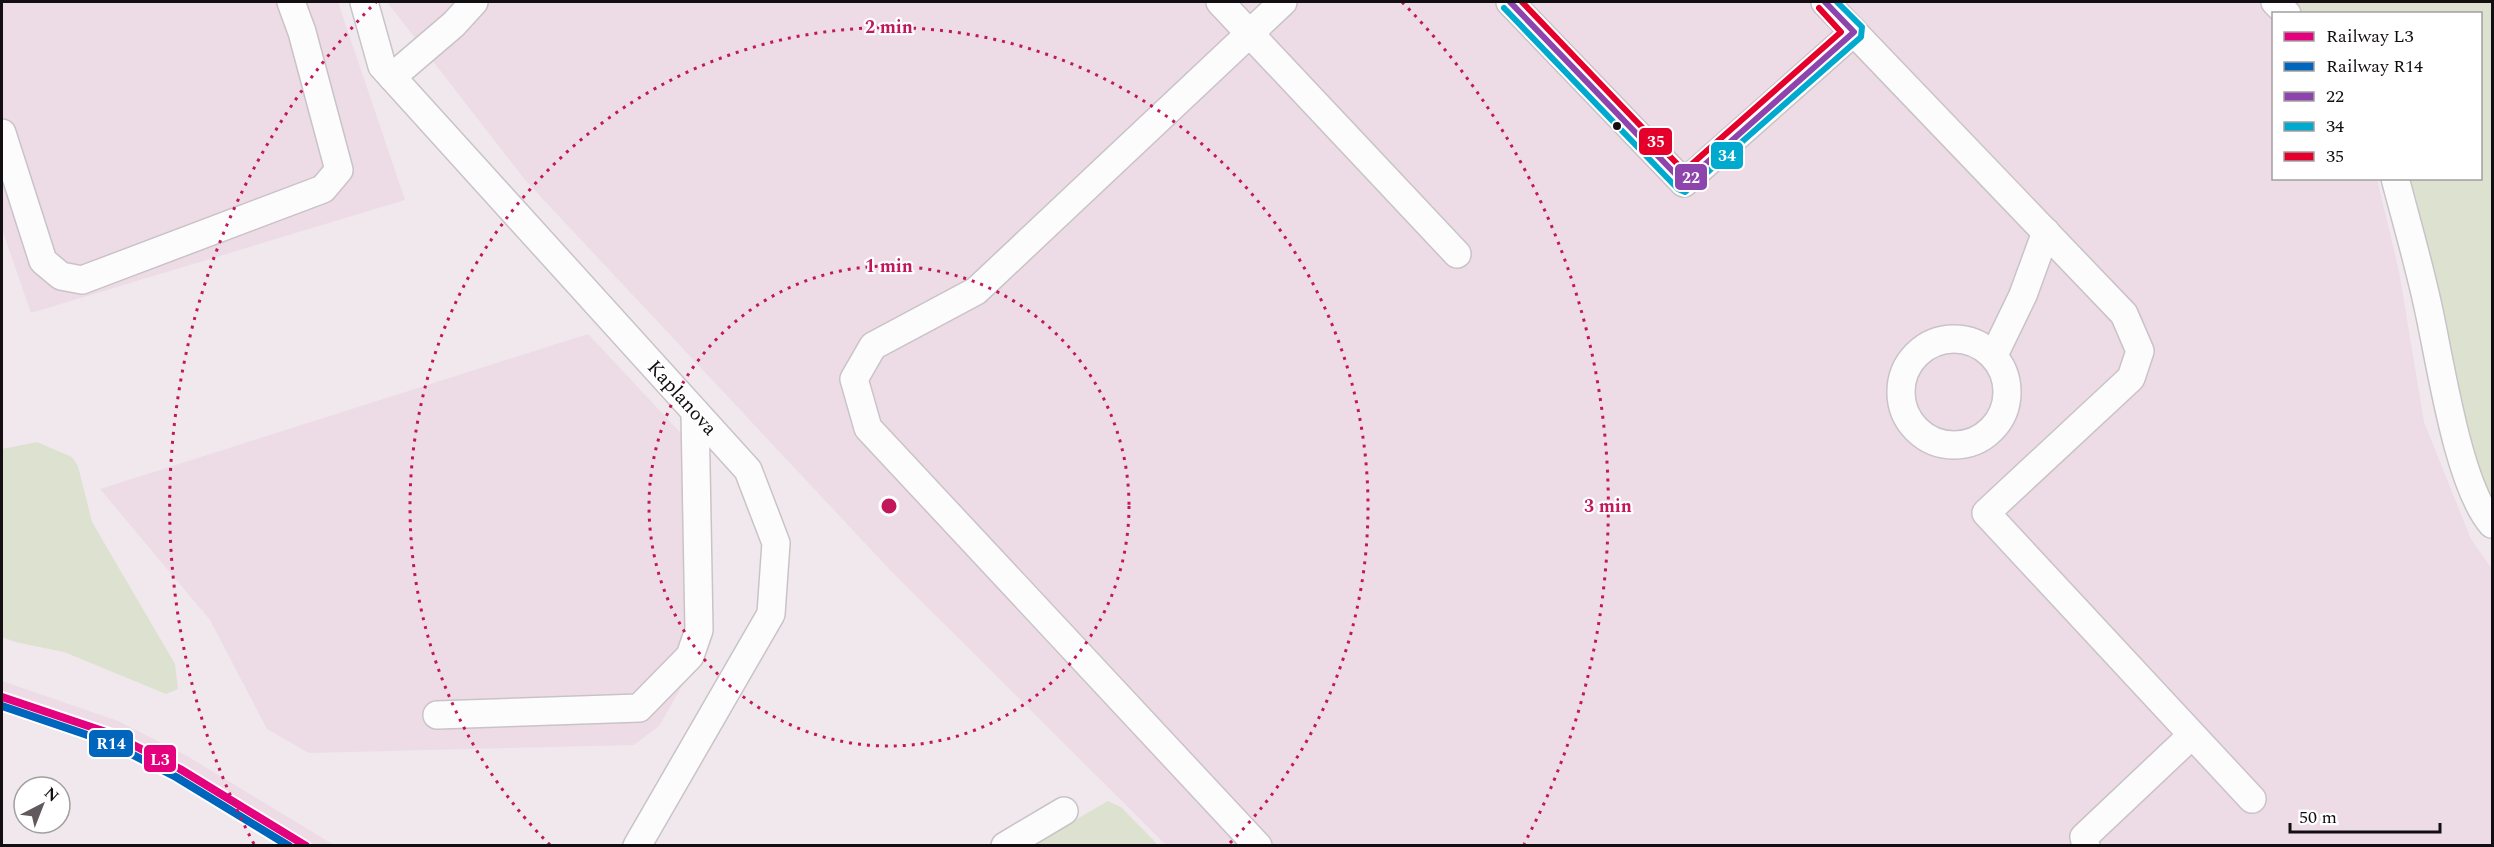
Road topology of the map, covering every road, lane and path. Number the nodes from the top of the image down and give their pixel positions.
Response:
1 (291, 2) edge
2 (364, 2) edge
3 (474, 2) edge
4 (1220, 2) edge
5 (1283, 2) edge
6 (1510, 2) edge
7 (1825, 2) edge
8 (1854, 32) junction
9 (1249, 33) junction
10 (392, 77) junction
11 (2, 133) edge
12 (2396, 180) edge
13 (2046, 232) junction
14 (1457, 254) dead end
15 (1994, 355) dead end
16 (695, 412) junction
17 (2493, 524) edge
18 (437, 715) dead end
19 (2192, 735) junction
20 (2252, 799) dead end
21 (1064, 811) dead end
22 (637, 846) edge
23 (1005, 846) edge
24 (1258, 846) edge
25 (2086, 846) edge

1 - 11 street
2 - 10 street, Kaplanova
3 - 10 street
4 - 9 street
5 - 9 street
6 - 8 street
7 - 8 street
8 - 13 street
9 - 14 street
9 - 24 street
10 - 16 street, Kaplanova
12 - 17 street
13 - 15 street
13 - 19 street
16 - 18 street
16 - 22 street, Kaplanova
19 - 20 street
19 - 25 street
21 - 23 street

